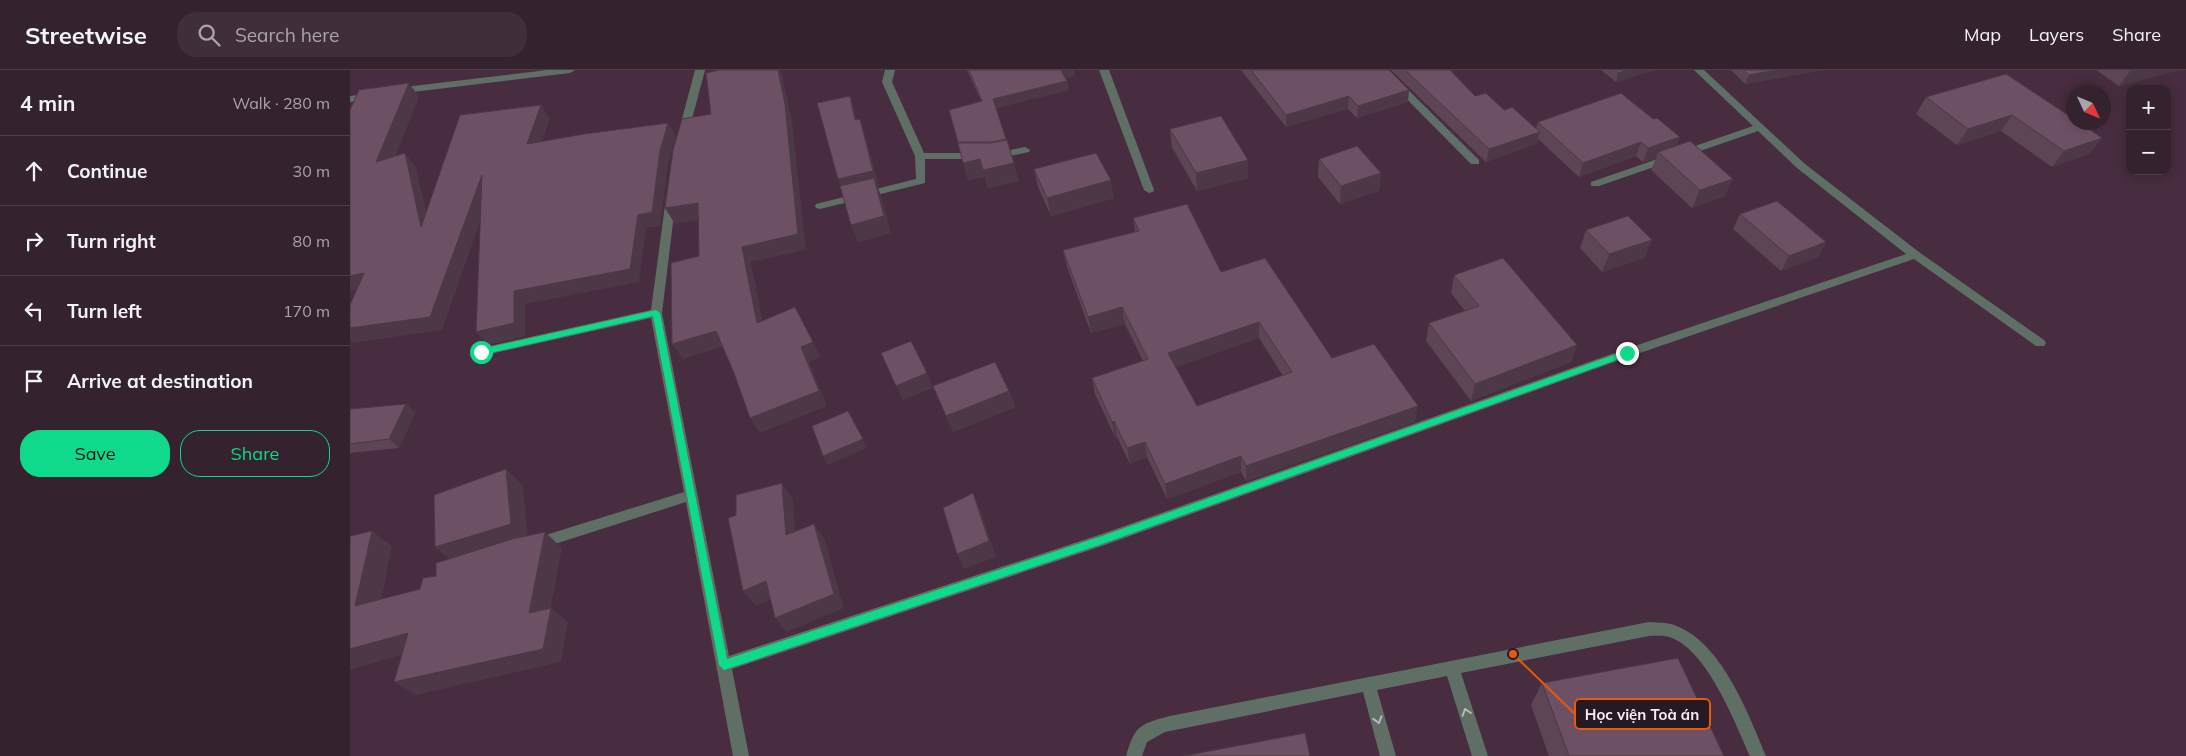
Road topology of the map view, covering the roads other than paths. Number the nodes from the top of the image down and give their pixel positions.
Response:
1 (570, 70) edge
2 (700, 70) edge
3 (890, 70) edge
4 (1104, 70) edge
5 (1383, 70) edge
6 (1699, 70) edge
7 (350, 99) edge
8 (1760, 127) junction
9 (680, 146) edge
10 (1025, 150) dead end
11 (920, 156) junction
12 (1475, 162) dead end
13 (672, 184) edge
14 (1594, 184) dead end
15 (1149, 190) dead end
16 (820, 206) dead end
17 (1915, 255) junction
18 (656, 313) junction
19 (2040, 342) dead end
20 (481, 352) dead end
21 (691, 495) junction
22 (524, 548) edge
23 (724, 665) junction
24 (1452, 668) junction
25 (1368, 684) junction
26 (741, 756) edge
27 (1134, 756) edge
28 (1388, 756) edge
29 (1480, 756) edge
30 (1758, 756) edge

1 - 7 street
2 - 9 street
3 - 11 street
4 - 15 street
5 - 12 street
6 - 8 street
8 - 14 street
8 - 17 street
10 - 11 street
11 - 16 street
13 - 18 street
17 - 19 street
17 - 23 street
18 - 20 street
18 - 21 street
21 - 22 street
21 - 23 street
23 - 26 street
24 - 25 street
29 -> 24 street
24 - 30 street
25 - 27 street
25 -> 28 street

